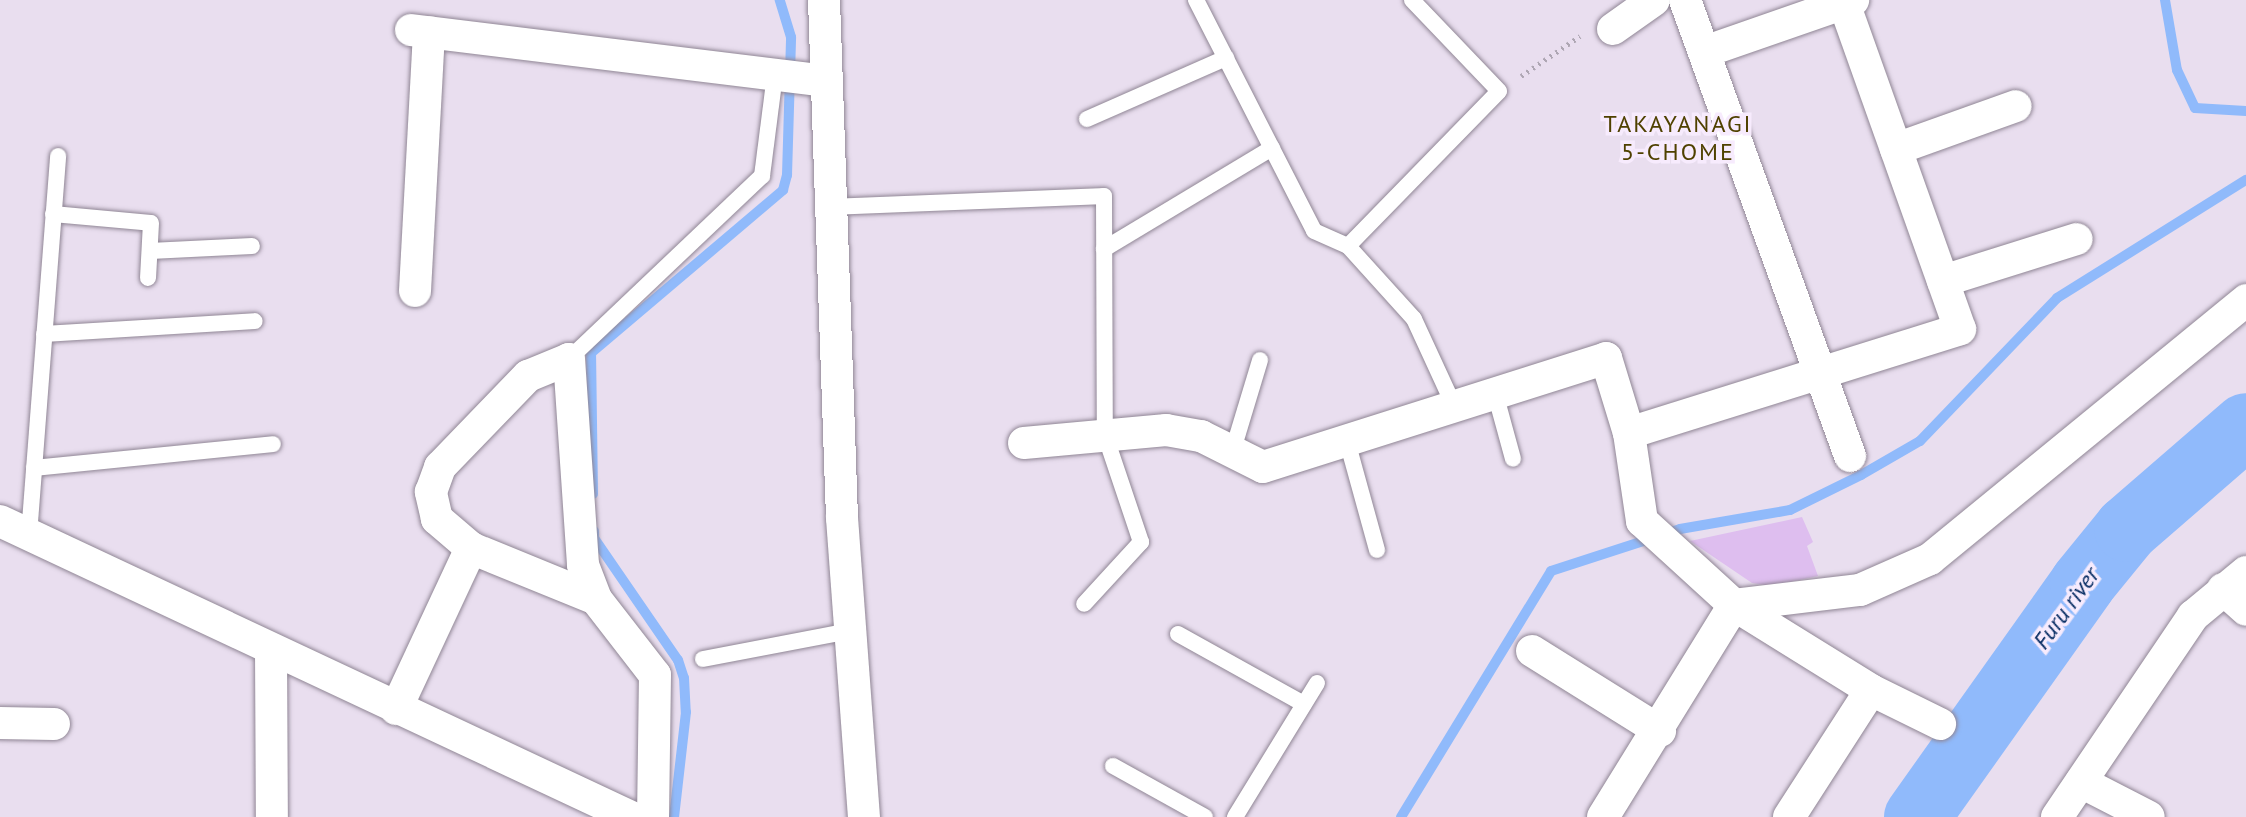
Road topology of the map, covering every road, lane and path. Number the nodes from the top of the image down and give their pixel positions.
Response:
1 (824, 0) edge
2 (1196, 0) edge
3 (1412, 0) edge
4 (1654, 0) edge
5 (1685, 0) edge
6 (1847, 1) edge
7 (1613, 29) joint
8 (1704, 52) junction
9 (1226, 58) junction
10 (797, 78) junction
11 (1500, 90) junction
12 (2016, 106) dead end
13 (1087, 119) dead end
14 (1272, 148) junction
15 (1896, 149) junction
16 (58, 156) dead end
17 (831, 207) junction
18 (53, 214) junction
19 (2077, 239) dead end
20 (252, 246) dead end
21 (1348, 246) junction
22 (1104, 249) junction
23 (150, 251) junction
24 (148, 278) dead end
25 (1943, 282) junction
26 (415, 291) dead end
27 (2246, 300) edge
28 (255, 321) dead end
29 (44, 334) junction
30 (569, 359) junction
31 (1260, 360) dead end
32 (1821, 373) junction
33 (1495, 393) junction
34 (1454, 406) junction
35 (1629, 433) junction
36 (1105, 435) junction
37 (1347, 441) junction
38 (1024, 443) dead end
39 (273, 444) dead end
40 (1232, 453) junction
41 (1850, 456) dead end
42 (1513, 459) dead end
43 (34, 468) junction
44 (0, 521) edge
45 (29, 535) junction
46 (471, 548) junction
47 (1377, 550) dead end
48 (2234, 581) edge
49 (596, 599) junction
50 (1084, 604) dead end
51 (1734, 605) junction
52 (2246, 611) edge
53 (850, 631) junction
54 (1178, 634) dead end
55 (271, 650) junction
56 (1532, 651) dead end
57 (703, 659) dead end
58 (1317, 683) dead end
59 (1871, 690) junction
60 (1304, 704) junction
61 (396, 709) junction
62 (0, 723) edge
63 (54, 724) dead end
64 (1940, 724) dead end
65 (1660, 731) junction
66 (1113, 766) dead end
67 (2081, 782) junction
68 (1616, 813) edge
69 (272, 817) edge
70 (631, 817) edge
71 (653, 817) edge
72 (864, 817) edge
73 (1205, 817) edge
74 (1235, 817) edge
75 (1789, 817) edge
76 (2057, 817) edge
77 (2149, 817) edge

1 - 10 street
2 - 9 lane
3 - 11 lane
4 - 7 street
5 - 8 street
6 - 8 street
6 - 15 street
7 - 11 path
8 - 32 street
9 - 13 lane
9 - 14 lane
10 - 17 street
10 - 26 street
10 - 30 lane
11 - 21 lane
12 - 15 street
14 - 21 lane
14 - 22 lane
15 - 25 street
16 - 18 lane
17 - 22 lane
17 - 53 street
18 - 23 lane
18 - 29 lane
19 - 25 street
20 - 23 lane
21 - 34 lane
22 - 36 lane
23 - 24 lane
25 - 32 street
27 - 51 street
28 - 29 lane
29 - 43 lane
30 - 46 street
30 - 49 street
31 - 40 lane
32 - 35 street
32 - 41 street
33 - 34 street
33 - 35 street
33 - 42 lane
34 - 37 street
35 - 51 street
36 - 38 street
36 - 40 street
36 - 50 lane
37 - 40 street
37 - 47 lane
39 - 43 lane
43 - 45 lane
44 - 45 street
45 - 55 street
46 - 49 street
46 - 61 street
48 - 52 street
48 - 67 street
49 - 71 street
51 - 59 street
51 - 65 street
53 - 57 lane
53 - 72 street
54 - 60 lane
55 - 61 street
55 - 69 street
56 - 65 street
58 - 60 lane
59 - 64 street
59 - 75 street
60 - 74 lane
61 - 70 street
62 - 63 street
65 - 68 street
66 - 73 lane
67 - 76 street
67 - 77 street

